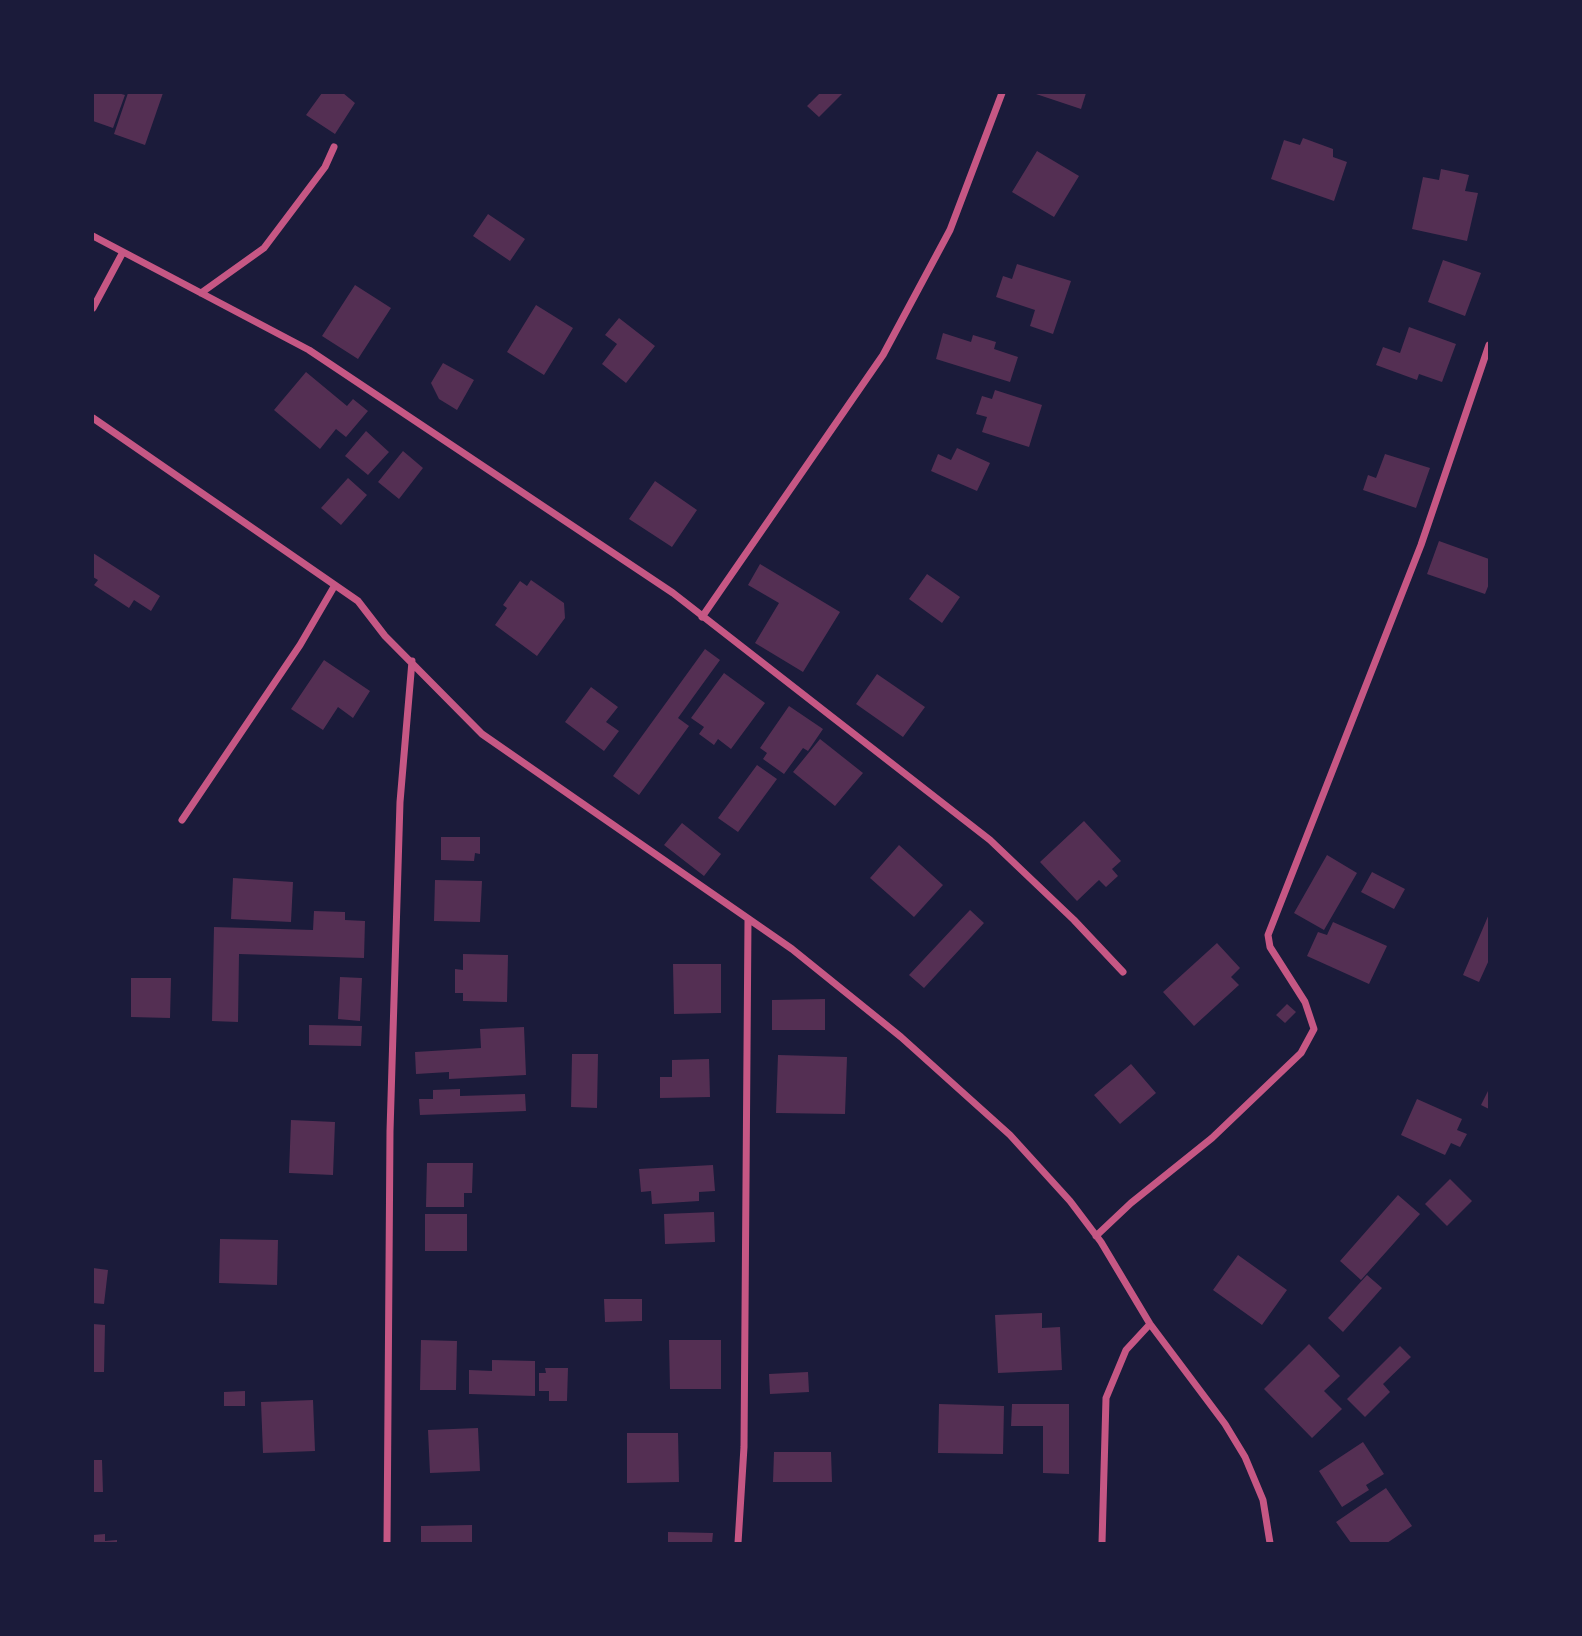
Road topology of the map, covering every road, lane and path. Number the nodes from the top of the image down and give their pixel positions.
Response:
1 (1002, 93) edge
2 (334, 147) dead end
3 (93, 236) edge
4 (124, 253) junction
5 (201, 293) junction
6 (93, 308) edge
7 (1489, 345) edge
8 (93, 418) edge
9 (335, 585) junction
10 (702, 617) junction
11 (412, 661) junction
12 (182, 820) dead end
13 (748, 919) junction
14 (1124, 972) dead end
15 (1096, 1236) junction
16 (1150, 1324) junction
17 (387, 1543) edge
18 (738, 1543) edge
19 (1102, 1543) edge
20 (1270, 1543) edge

1 - 10 street
2 - 5 street
3 - 4 street
4 - 5 street
4 - 6 street
5 - 10 street
7 - 15 street
8 - 9 street
9 - 11 street
9 - 12 street
10 - 14 street
11 - 13 street
11 - 17 street
13 - 15 street
13 - 18 street
15 - 16 street
16 - 19 street
16 - 20 street

